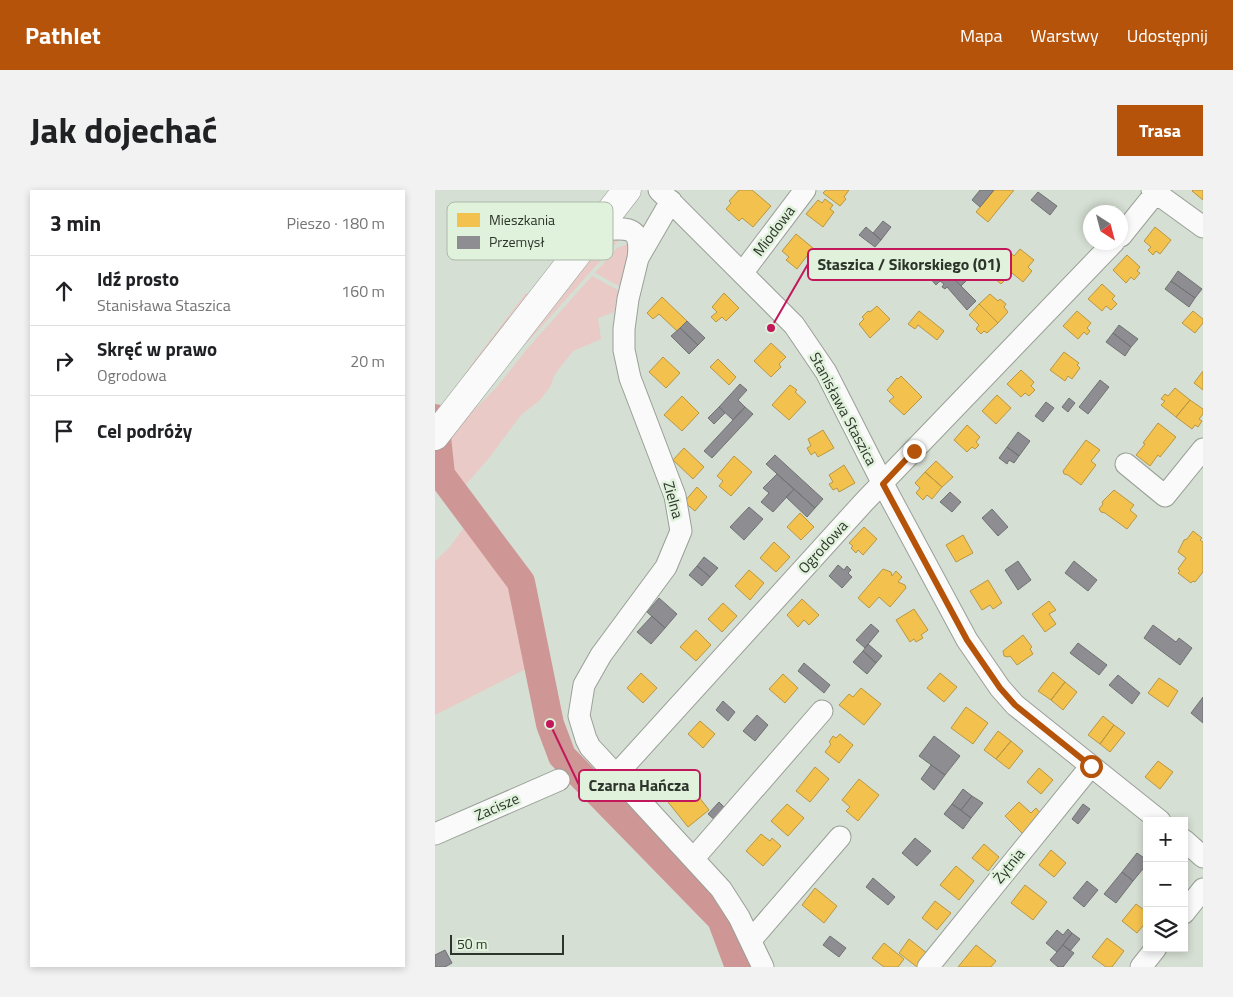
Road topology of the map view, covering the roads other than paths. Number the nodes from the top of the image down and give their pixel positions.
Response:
1 (627, 190) edge
2 (805, 190) edge
3 (1155, 191) edge
4 (665, 196) edge
5 (613, 208) edge
6 (1128, 227) edge
7 (1203, 228) edge
8 (613, 230) edge
9 (1106, 250) edge
10 (638, 258) junction
11 (572, 260) edge
12 (743, 272) junction
13 (435, 436) edge
14 (1203, 449) edge
15 (1126, 464) dead end
16 (883, 484) junction
17 (822, 710) dead end
18 (1091, 766) junction
19 (617, 774) junction
20 (559, 780) dead end
21 (1155, 817) edge
22 (435, 834) edge
23 (839, 837) dead end
24 (1188, 844) edge
25 (1203, 857) edge
26 (694, 858) junction
27 (1203, 889) edge
28 (1188, 908) edge
29 (751, 940) junction
30 (1153, 952) edge
31 (763, 967) edge
32 (927, 967) edge
33 (1141, 967) edge

1 - 5 main road
2 - 12 street, Miodowa
3 - 6 street
3 - 7 street
4 - 10 street, Zielna
4 - 12 street, Stanisława Staszica
8 - 10 street
9 - 16 street, Ogrodowa
10 - 19 street, Zielna
11 - 13 main road
12 - 16 street, Stanisława Staszica
14 - 15 street
16 - 18 street, Stanisława Staszica
16 - 19 street, Ogrodowa
17 - 26 street
18 - 21 street, Stanisława Staszica
18 - 32 street, Żytnia
19 - 26 street
20 - 22 street, Zacisze
23 - 29 street
24 - 25 street
26 - 29 street
27 - 28 street
29 - 31 street
30 - 33 street

